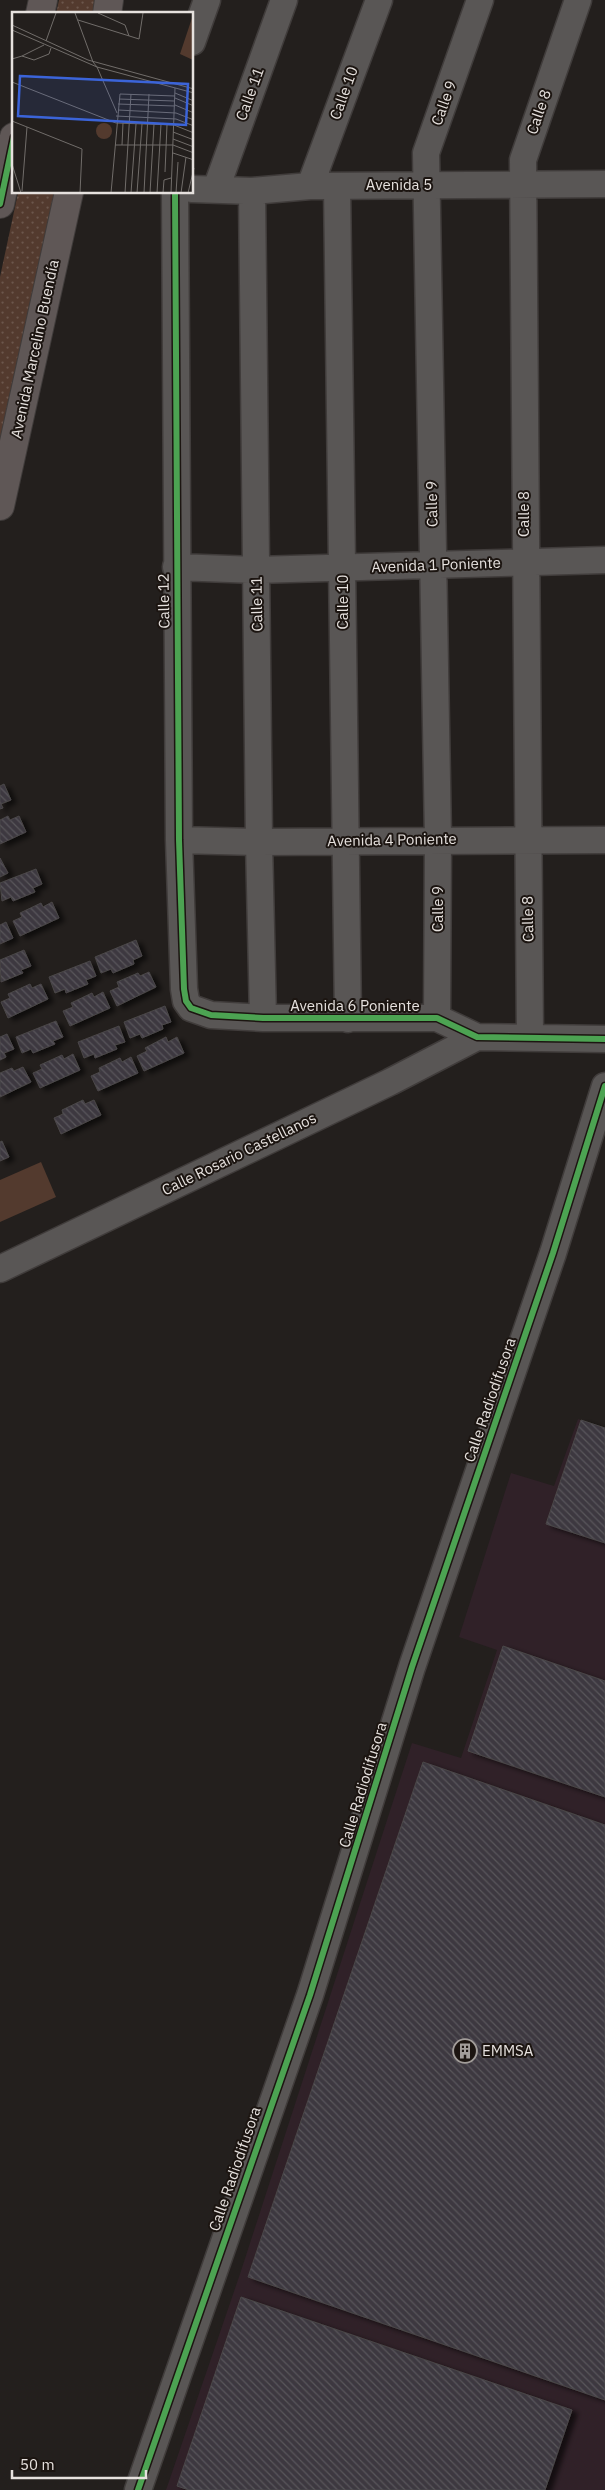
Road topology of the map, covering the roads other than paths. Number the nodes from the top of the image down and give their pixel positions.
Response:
1 (208, 0) edge
2 (284, 0) edge
3 (379, 0) edge
4 (480, 0) edge
5 (578, 0) edge
6 (194, 37) edge
7 (12, 147) edge
8 (522, 184) junction
9 (605, 184) edge
10 (425, 185) junction
11 (310, 186) junction
12 (337, 186) junction
13 (204, 189) edge
14 (252, 191) junction
15 (69, 194) edge
16 (175, 194) edge
17 (0, 204) edge
18 (0, 506) edge
19 (605, 560) edge
20 (524, 562) junction
21 (433, 565) junction
22 (176, 567) junction
23 (343, 568) junction
24 (256, 570) junction
25 (438, 839) junction
26 (179, 840) junction
27 (527, 840) junction
28 (605, 840) edge
29 (345, 841) junction
30 (259, 842) junction
31 (191, 1008) joint
32 (263, 1018) junction
33 (438, 1018) junction
34 (348, 1019) junction
35 (477, 1037) junction
36 (530, 1038) junction
37 (605, 1039) edge
38 (605, 1086) edge
39 (0, 1269) edge
40 (138, 2490) edge

1 - 6 street
2 - 13 street, Calle 11
3 - 11 street, Calle 10
4 - 10 street, Calle 9
5 - 8 street, Calle 8
7 - 17 main road
8 - 9 street, Avenida 5
8 - 10 street, Avenida 5
8 - 20 street, Calle 8
10 - 12 street, Avenida 5
10 - 21 street, Calle 9
11 - 12 street, Avenida 5
11 - 14 street, Avenida 5
12 - 23 street, Calle 10
13 - 14 street, Avenida 5
14 - 24 street, Calle 11
15 - 18 main road, Avenida Marcelino Buendía
16 - 22 street, Calle 12
19 - 20 street, Avenida 1 Poniente
20 - 21 street, Avenida 1 Poniente
20 - 27 street, Calle 8
21 - 23 street, Avenida 1 Poniente
21 - 25 street, Calle 9
22 - 24 street, Avenida 1 Poniente
22 - 26 street, Calle 12
23 - 24 street, Avenida 1 Poniente
23 - 29 street, Calle 10
24 - 30 street, Calle 11
25 - 27 street, Avenida 4 Poniente
25 - 29 street, Avenida 4 Poniente
25 - 33 street, Calle 9
26 - 30 street, Avenida 4 Poniente
26 - 31 street, Calle 12
27 - 28 street, Avenida 4 Poniente
27 - 36 street, Calle 8
29 - 30 street, Avenida 4 Poniente
29 - 34 street, Calle 10
30 - 32 street, Calle 11
31 - 32 street, Avenida 6 Poniente
32 - 34 street, Avenida 6 Poniente
33 - 34 street, Avenida 6 Poniente
33 - 35 street, Avenida 6 Poniente
35 - 36 street, Avenida 6 Poniente
35 - 39 street, Calle Rosario Castellanos
36 - 37 street, Avenida 6 Poniente
38 - 40 street, Calle Radiodifusora

